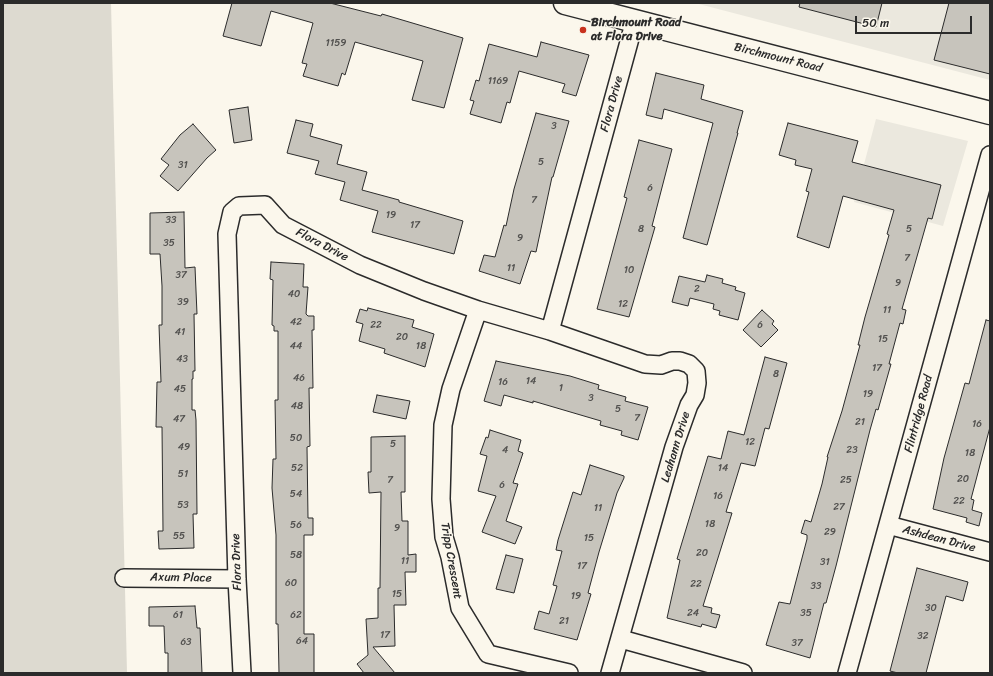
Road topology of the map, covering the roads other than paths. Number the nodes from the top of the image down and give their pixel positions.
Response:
1 (566, 3) edge
2 (634, 20) junction
3 (990, 113) edge
4 (990, 154) edge
5 (478, 310) junction
6 (550, 331) junction
7 (888, 525) junction
8 (990, 552) edge
9 (124, 578) dead end
10 (237, 579) junction
11 (621, 639) junction
12 (242, 673) edge
13 (569, 673) edge
14 (610, 673) edge
15 (743, 673) edge
16 (847, 673) edge

1 - 2 main road, Birchmount Road
2 - 3 main road, Birchmount Road
2 - 6 street, Flora Drive
4 - 7 street, Flintridge Road
5 - 6 street, Flora Drive
5 - 10 street, Flora Drive
5 - 13 street, Tripp Crescent
6 - 11 street, Leahann Drive
7 - 8 street, Ashdean Drive
7 - 16 street, Flintridge Road
9 - 10 street, Axum Place
10 - 12 street, Flora Drive
11 - 14 street, Leahann Drive
11 - 15 street

